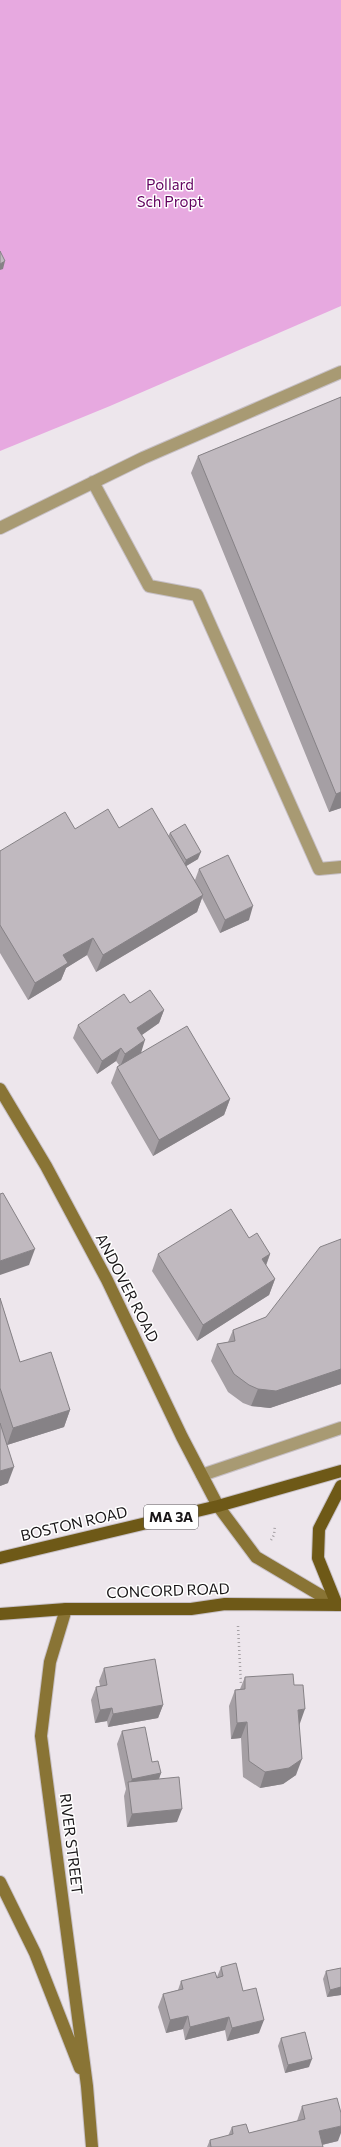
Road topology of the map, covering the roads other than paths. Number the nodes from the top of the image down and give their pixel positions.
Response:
1 (341, 372) edge
2 (93, 482) junction
3 (0, 528) edge
4 (341, 867) edge
5 (0, 1089) edge
6 (341, 1428) edge
7 (341, 1471) edge
8 (202, 1475) junction
9 (341, 1486) edge
10 (218, 1506) junction
11 (0, 1558) edge
12 (339, 1605) edge
13 (66, 1609) junction
14 (0, 1614) edge
15 (0, 1882) edge
16 (87, 2086) junction
17 (92, 2147) edge

1 - 2 lane
2 - 3 lane
2 - 4 lane
5 - 8 main road, ANDOVER ROAD
6 - 8 lane
7 - 10 main road, BOSTON ROAD / MA 3A
8 - 10 main road, ANDOVER ROAD
9 - 12 main road
10 - 11 main road, BOSTON ROAD / MA 3A
10 - 12 main road
12 - 13 main road, CONCORD ROAD
13 - 14 main road, CONCORD ROAD
13 - 16 main road, RIVER STREET
15 - 16 main road, RIVER STREET
16 - 17 main road, RIVER STREET

